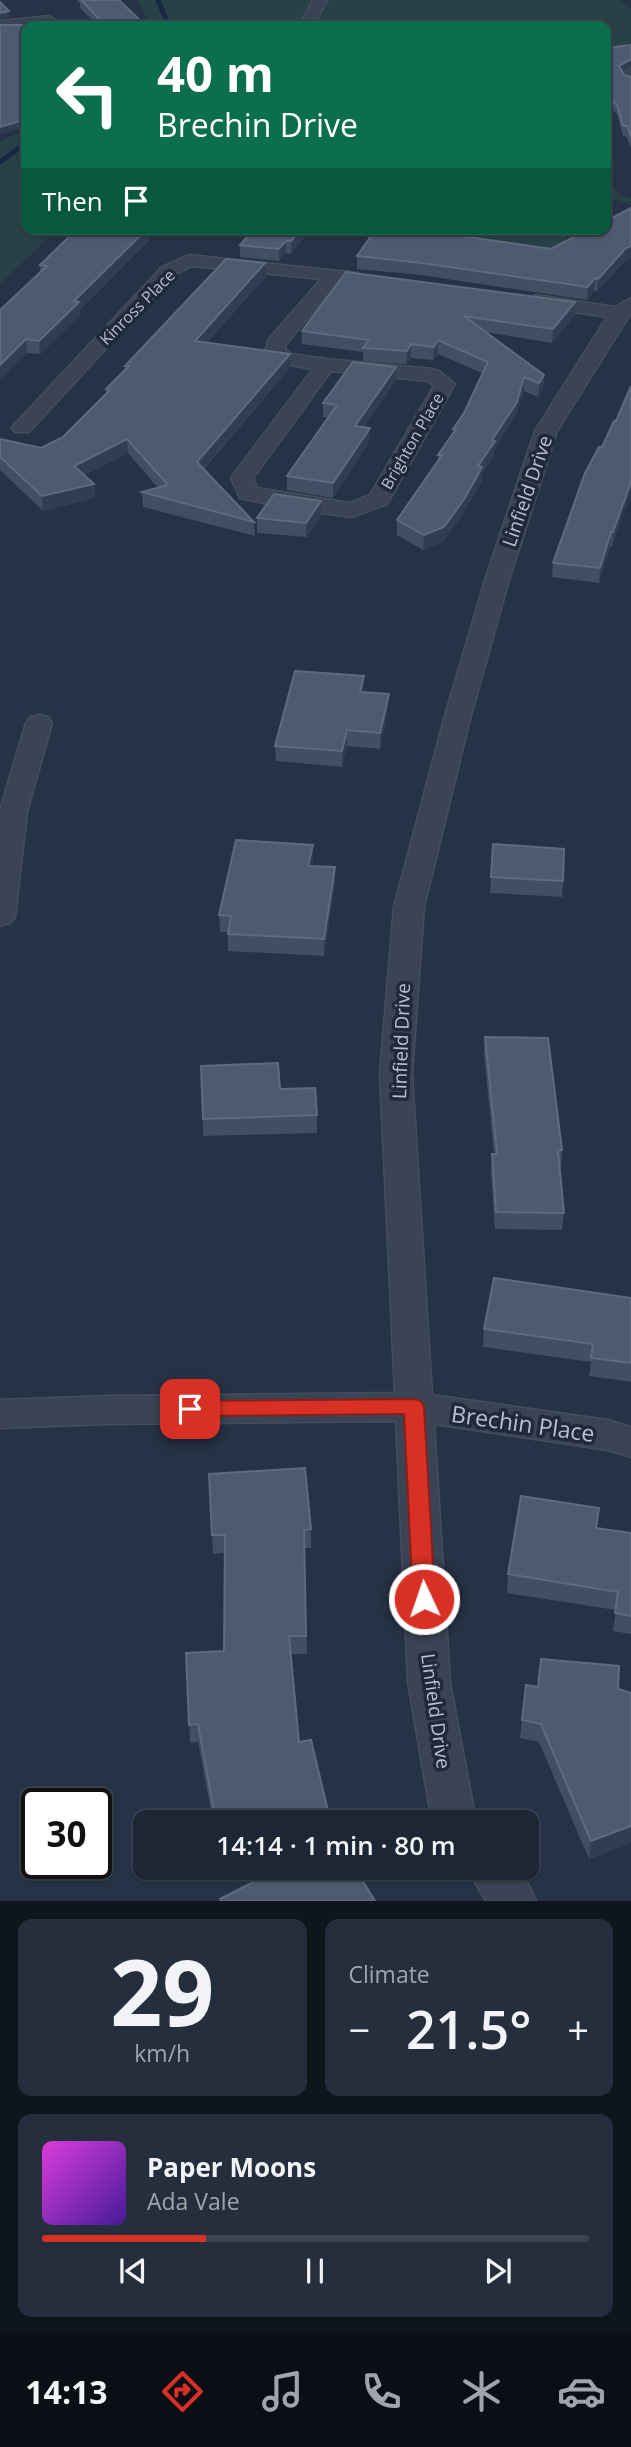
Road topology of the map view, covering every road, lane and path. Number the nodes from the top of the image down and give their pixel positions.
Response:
1 (320, 0) edge
2 (48, 18) edge
3 (27, 21) edge
4 (309, 21) edge
5 (21, 22) edge
6 (0, 25) edge
7 (631, 72) edge
8 (631, 80) edge
9 (335, 275) junction
10 (372, 279) edge
11 (524, 299) edge
12 (625, 308) edge
13 (326, 365) junction
14 (22, 428) dead end
15 (39, 723) dead end
16 (0, 917) edge
17 (414, 1407) junction
18 (0, 1414) edge
19 (631, 1442) edge
20 (452, 1810) edge
21 (498, 1880) edge
22 (513, 1901) edge

1 - 4 street
2 - 3 street
5 - 6 street
7 - 8 street
9 - 10 street, Kinross Place
9 - 13 street, Brighton Place
9 - 14 street, Kinross Place
11 - 12 street
12 - 17 street, Linfield Drive
13 - 13 street, Brighton Place
15 - 16 street
17 - 18 street, Brechin Place
17 - 19 street, Brechin Place
17 - 20 street, Linfield Drive
21 - 22 street

